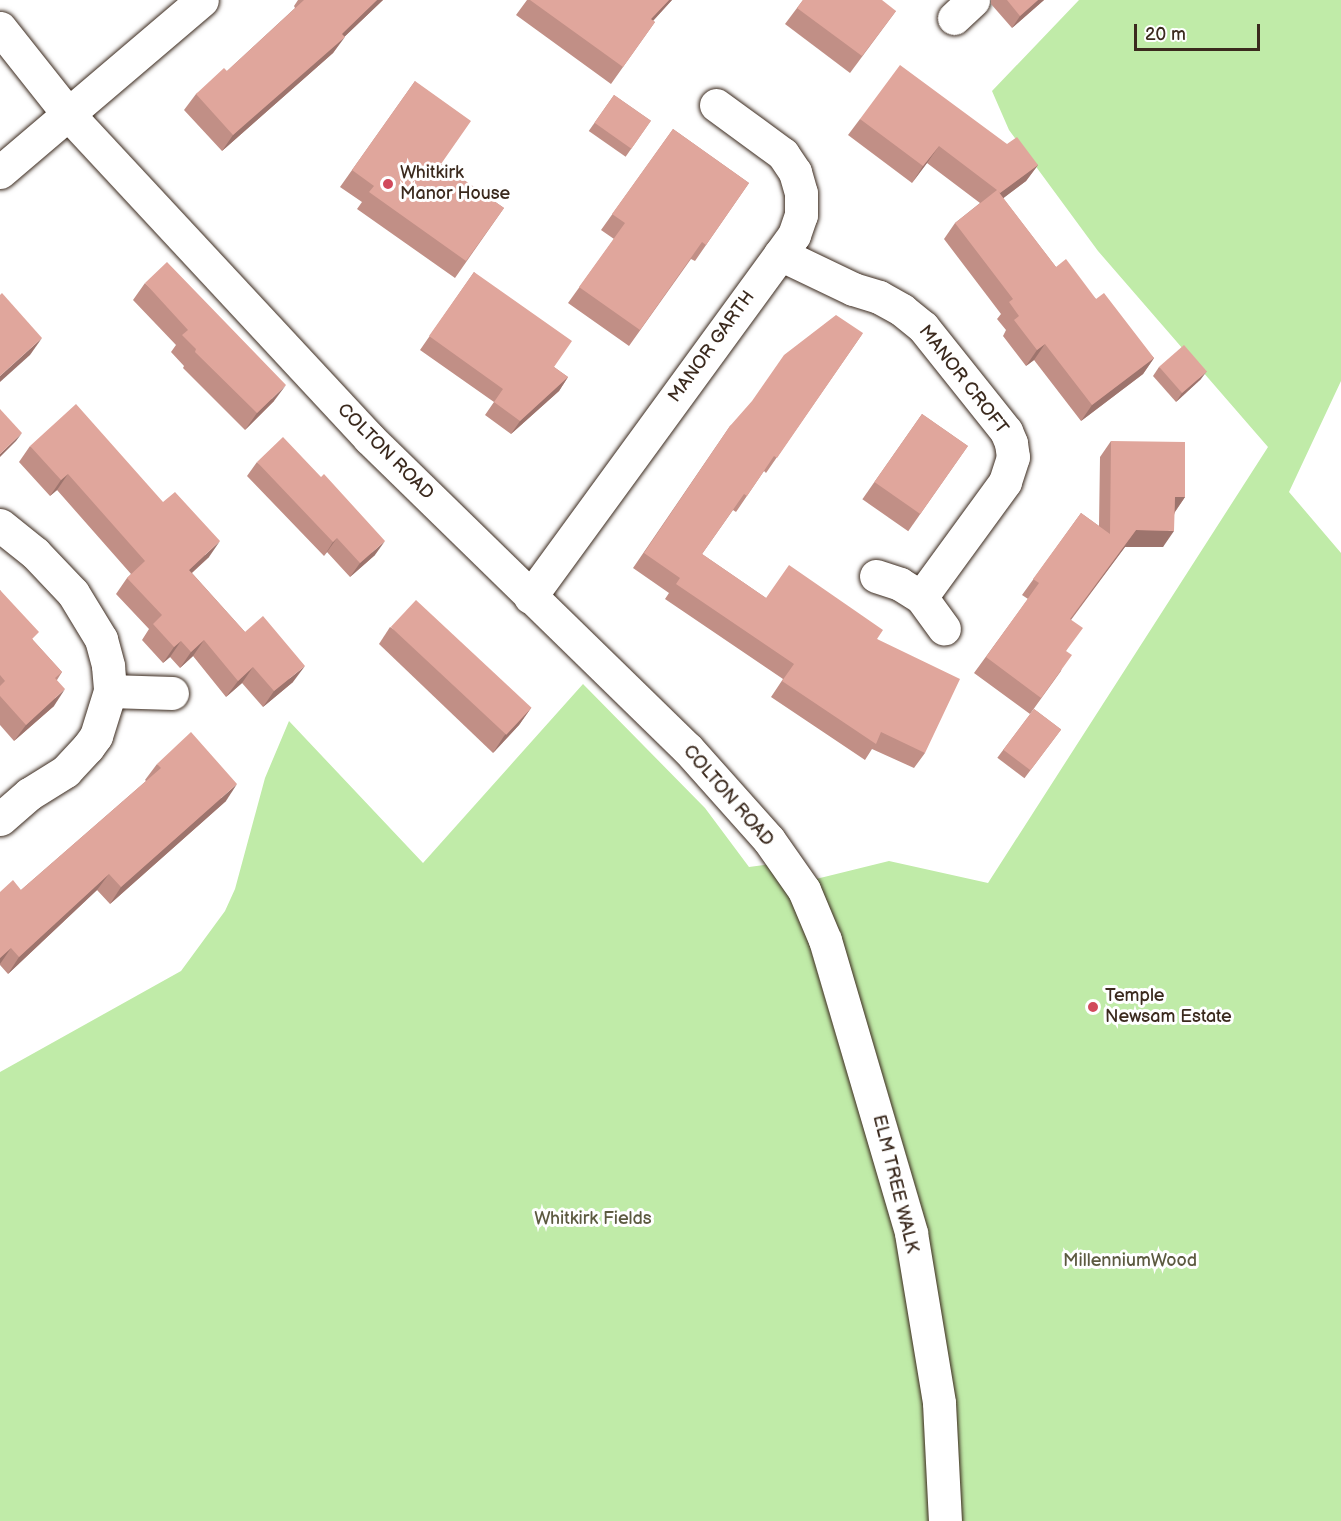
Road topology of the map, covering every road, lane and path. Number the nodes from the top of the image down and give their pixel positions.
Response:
1 (202, 0) edge
2 (0, 28) edge
3 (716, 105) dead end
4 (69, 115) junction
5 (0, 172) edge
6 (780, 254) junction
7 (0, 525) edge
8 (876, 576) dead end
9 (530, 597) junction
10 (921, 597) junction
11 (944, 629) dead end
12 (110, 691) junction
13 (172, 693) dead end
14 (0, 819) edge
15 (785, 862) joint
16 (945, 1521) edge

1 - 4 street
2 - 4 street, COLTON ROAD
3 - 6 street, MANOR GARTH
4 - 5 street
4 - 9 street, COLTON ROAD
6 - 9 street, MANOR GARTH
6 - 10 street, MANOR CROFT
7 - 12 street
8 - 10 street
9 - 15 street, COLTON ROAD
10 - 11 street
12 - 13 street
12 - 14 street
15 - 16 street, ELM TREE WALK

